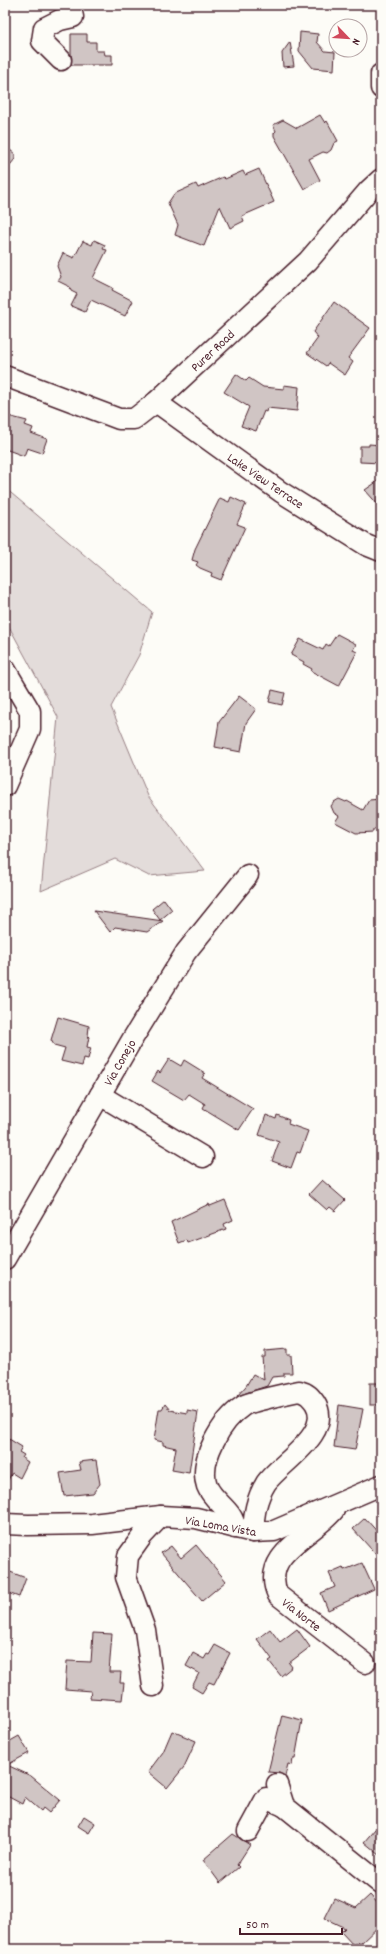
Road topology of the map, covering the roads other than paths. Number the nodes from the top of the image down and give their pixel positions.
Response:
1 (70, 5) edge
2 (61, 60) dead end
3 (381, 74) edge
4 (381, 88) edge
5 (381, 179) edge
6 (5, 376) edge
7 (156, 402) junction
8 (381, 551) edge
9 (5, 669) edge
10 (5, 786) edge
11 (248, 875) dead end
12 (100, 1095) junction
13 (203, 1157) dead end
14 (5, 1259) edge
15 (381, 1485) edge
16 (338, 1502) junction
17 (161, 1516) junction
18 (5, 1524) edge
19 (244, 1530) junction
20 (365, 1663) dead end
21 (153, 1686) dead end
22 (277, 1784) dead end
23 (284, 1806) junction
24 (248, 1831) dead end
25 (378, 1861) dead end
26 (380, 1883) edge

1 - 2 street
3 - 4 street
5 - 7 street, Purer Road
6 - 7 street, Purer Road
7 - 8 street, Lake View Terrace
9 - 10 street
11 - 12 street, Via Conejo
12 - 13 street
12 - 14 street, Via Conejo
15 - 16 street, Via Loma Vista
16 - 19 street, Via Loma Vista
16 - 20 street, Via Norte
17 - 18 street, Via Loma Vista
17 - 19 street, Via Loma Vista
17 - 21 street
19 - 19 street
22 - 23 street
23 - 24 street
23 - 26 street
25 - 26 street

